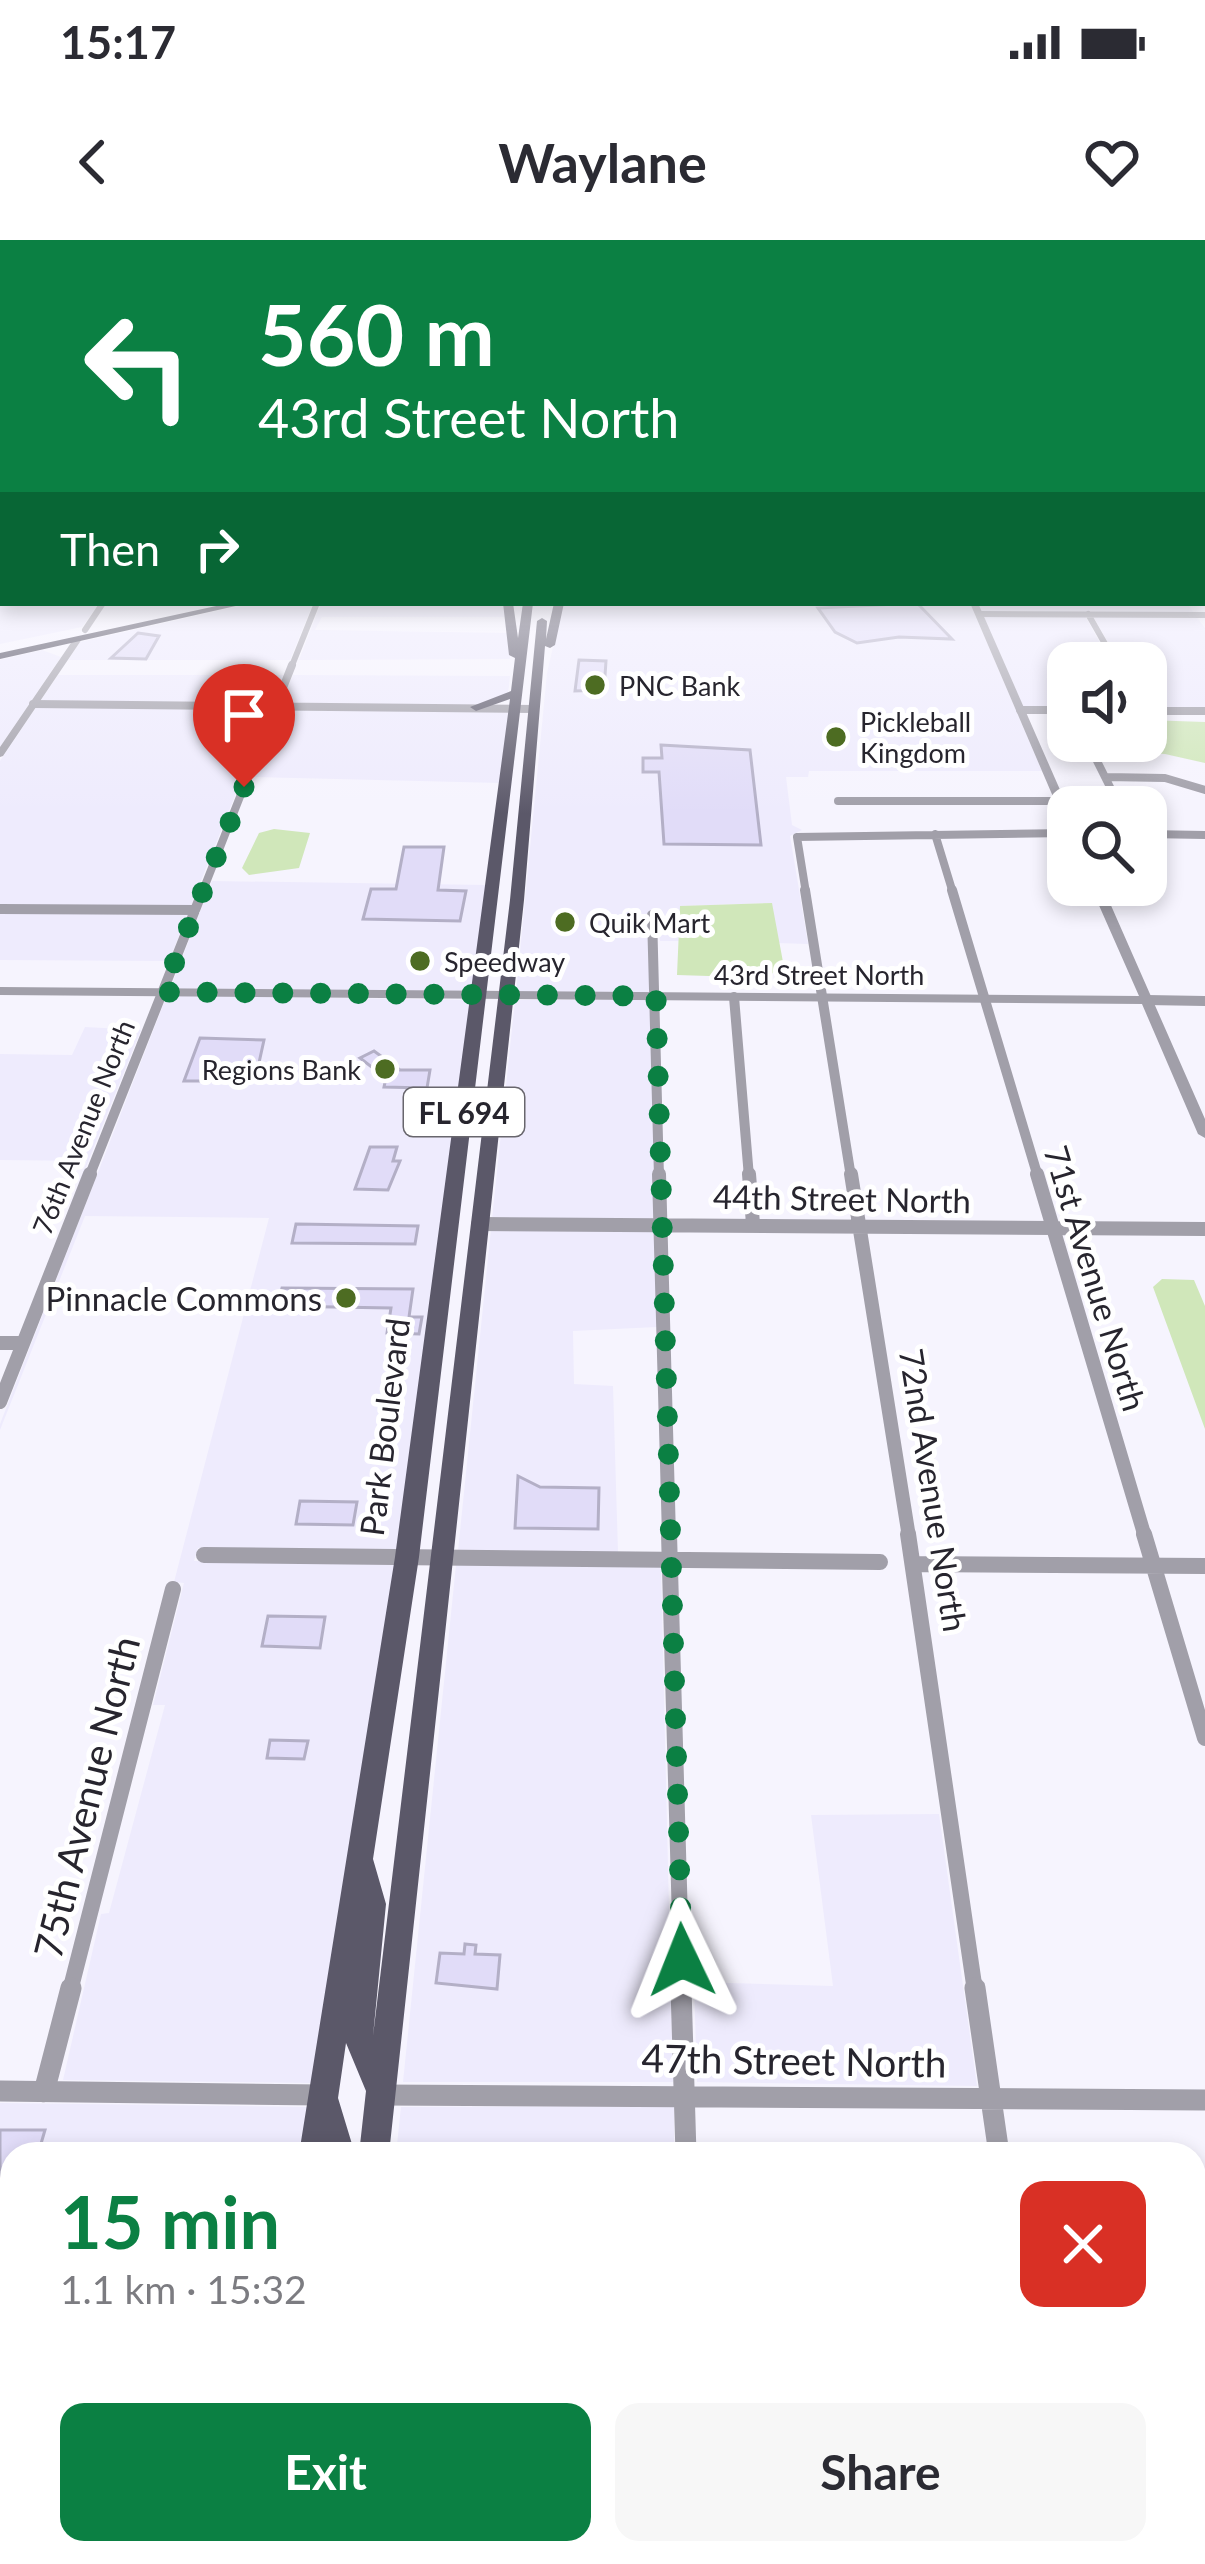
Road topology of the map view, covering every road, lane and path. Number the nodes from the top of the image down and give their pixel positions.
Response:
1 (101, 606) edge
2 (200, 606) edge
3 (228, 606) edge
4 (316, 606) edge
5 (508, 606) edge
6 (528, 606) edge
7 (542, 606) edge
8 (558, 606) edge
9 (976, 609) edge
10 (1088, 614) junction
11 (1203, 617) edge
12 (81, 634) junction
13 (1104, 642) edge
14 (38, 647) junction
15 (0, 652) edge
16 (66, 656) junction
17 (536, 692) junction
18 (515, 701) junction
19 (33, 704) junction
20 (276, 706) junction
21 (476, 707) joint
22 (535, 709) junction
23 (1020, 710) junction
24 (1047, 710) edge
25 (1167, 711) edge
26 (1205, 711) edge
27 (0, 754) edge
28 (510, 760) junction
29 (1098, 762) edge
30 (1106, 777) junction
31 (1053, 786) edge
32 (1110, 786) edge
33 (1205, 790) edge
34 (838, 801) dead end
35 (1047, 802) edge
36 (523, 833) junction
37 (1047, 833) edge
38 (935, 834) junction
39 (1167, 834) edge
40 (501, 835) junction
41 (1205, 835) edge
42 (517, 900) junction
43 (1105, 906) edge
44 (0, 909) edge
45 (195, 910) junction
46 (652, 915) dead end
47 (0, 991) edge
48 (163, 992) junction
49 (656, 996) junction
50 (479, 997) junction
51 (501, 997) junction
52 (734, 997) junction
53 (822, 998) junction
54 (982, 999) junction
55 (1147, 1000) junction
56 (1205, 1001) edge
57 (1205, 1134) edge
58 (455, 1179) junction
59 (478, 1224) junction
60 (662, 1224) junction
61 (753, 1224) junction
62 (860, 1226) junction
63 (1053, 1228) junction
64 (1205, 1229) edge
65 (447, 1246) junction
66 (470, 1298) junction
67 (0, 1343) edge
68 (23, 1343) junction
69 (0, 1402) edge
70 (204, 1555) dead end
71 (407, 1557) junction
72 (443, 1558) junction
73 (670, 1560) junction
74 (880, 1562) dead end
75 (913, 1564) junction
76 (1154, 1566) junction
77 (1205, 1567) edge
78 (173, 1589) dead end
79 (1205, 1738) edge
80 (360, 1855) junction
81 (0, 2091) edge
82 (44, 2092) junction
83 (686, 2094) junction
84 (322, 2095) junction
85 (382, 2095) junction
86 (991, 2099) junction
87 (1205, 2100) edge
88 (316, 2142) edge
89 (336, 2142) edge
90 (376, 2142) edge
91 (686, 2142) edge
92 (998, 2142) edge

1 - 12 street
2 - 12 highway
3 - 12 highway
4 - 20 street, 76th Avenue North
5 - 18 main road
6 - 18 main road, FL 694
7 - 17 main road, FL 694
8 - 17 main road
9 - 10 street
9 - 23 street
10 - 11 street
10 - 13 street
12 - 14 highway
12 - 15 highway
12 - 16 street
14 - 15 highway
14 - 16 highway
16 - 19 street
17 - 22 main road, FL 694
18 - 21 main road
18 - 22 street
18 - 28 main road, Park Boulevard / FL 694
19 - 20 street
19 - 27 street
20 - 21 street
20 - 45 street, 76th Avenue North
22 - 36 main road, FL 694
23 - 24 street
23 - 31 street
25 - 26 street
28 - 36 main road
28 - 40 main road, Park Boulevard / FL 694
29 - 30 street
30 - 32 street
30 - 33 street
34 - 35 street
36 - 42 main road, FL 694
37 - 38 street
38 - 53 street, 72nd Avenue North
38 - 54 street, 71st Avenue North
39 - 41 street
40 - 42 main road
40 - 50 main road, Park Boulevard / FL 694
42 - 51 main road, FL 694
43 - 55 street
44 - 45 street
45 - 48 street, 76th Avenue North
46 - 49 street
47 - 48 street, 43rd Street North
48 - 50 street, 43rd Street North
48 - 68 street, 76th Avenue North
49 - 51 street, 43rd Street North
49 - 52 street, 43rd Street North
49 - 60 street
50 - 51 street, 43rd Street North
50 - 58 main road, Park Boulevard / FL 694
51 - 59 main road, FL 694
52 - 53 street, 43rd Street North
52 - 61 street
53 - 54 street, 43rd Street North
53 - 62 street, 72nd Avenue North
54 - 55 street, 43rd Street North
54 - 63 street, 71st Avenue North
55 - 56 street, 43rd Street North
55 - 57 street
58 - 59 main road
58 - 65 main road, Park Boulevard / FL 694
59 - 60 street, 44th Street North
59 - 66 main road, FL 694
60 - 61 street, 44th Street North
60 - 73 street
61 - 62 street, 44th Street North
62 - 63 street, 44th Street North
62 - 75 street, 72nd Avenue North
63 - 64 street, 44th Street North
63 - 76 street, 71st Avenue North
65 - 66 main road
65 - 71 main road, Park Boulevard / FL 694
66 - 72 main road, FL 694
67 - 68 street
68 - 69 street, 76th Avenue North
70 - 71 street
71 - 72 street
71 - 80 main road, Park Boulevard / FL 694
72 - 73 street
72 - 85 main road, FL 694
73 - 74 street
73 - 83 street
75 - 76 street
75 - 86 street, 72nd Avenue North
76 - 77 street
76 - 79 street, 71st Avenue North
78 - 82 street, 75th Avenue North
80 - 84 main road, Park Boulevard / FL 694
80 - 85 main road
81 - 82 street
82 - 84 street
83 - 85 street, 47th Street North
83 - 86 street, 47th Street North
83 - 91 street
84 - 88 main road, Park Boulevard / FL 694
84 - 89 main road
85 - 90 main road, FL 694
86 - 87 street, 47th Street North
86 - 92 street, 72nd Avenue North

